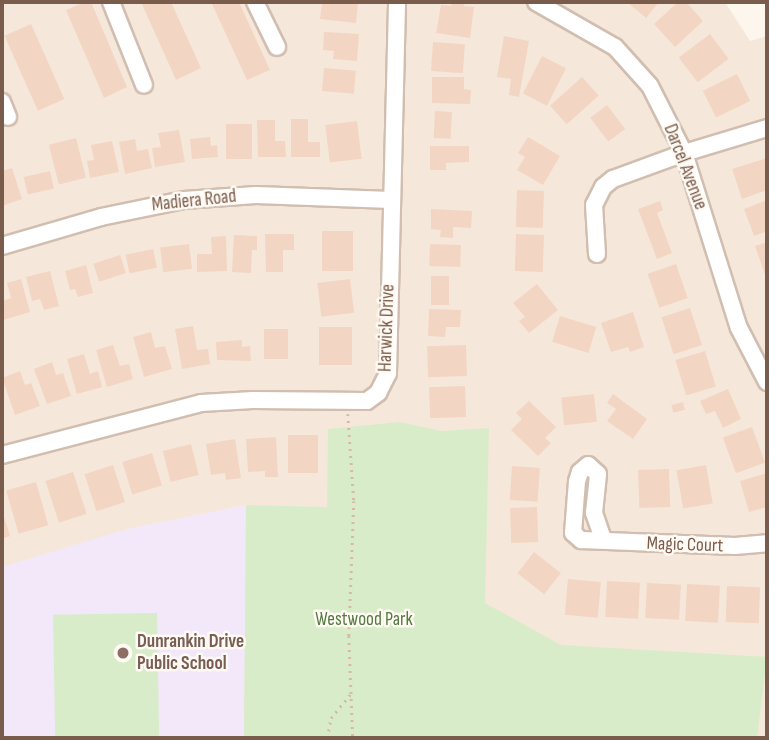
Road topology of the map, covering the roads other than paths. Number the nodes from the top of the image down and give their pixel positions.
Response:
1 (111, 2) edge
2 (255, 2) edge
3 (397, 2) edge
4 (536, 2) edge
5 (276, 47) dead end
6 (144, 85) dead end
7 (767, 128) edge
8 (684, 153) junction
9 (391, 200) junction
10 (2, 246) edge
11 (597, 254) dead end
12 (767, 382) edge
13 (2, 455) edge
14 (603, 539) dead end
15 (767, 543) edge

1 - 6 street
2 - 5 street
3 - 9 street, Harwick Drive
4 - 8 street, Darcel Avenue
7 - 8 street
8 - 11 street
8 - 12 street, Darcel Avenue
9 - 10 street, Madiera Road
9 - 13 street, Harwick Drive
14 - 15 street, Magic Court

